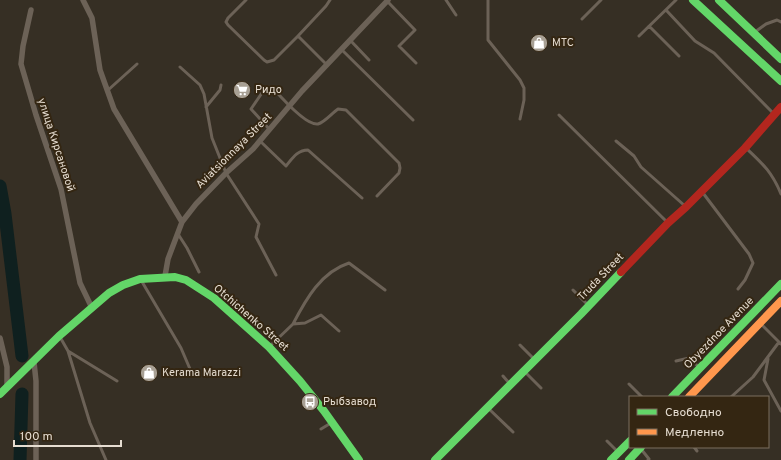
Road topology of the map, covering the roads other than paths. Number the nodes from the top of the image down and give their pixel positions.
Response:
1 (84, 0) edge
2 (246, 0) edge
3 (330, 0) edge
4 (388, 0) edge
5 (446, 0) edge
6 (488, 0) edge
7 (601, 0) edge
8 (676, 0) edge
9 (693, 0) edge
10 (719, 0) edge
11 (31, 10) dead end
12 (666, 10) junction
13 (456, 15) dead end
14 (582, 19) dead end
15 (781, 22) edge
16 (649, 26) junction
17 (754, 32) junction
18 (298, 36) junction
19 (639, 36) dead end
20 (350, 40) junction
21 (341, 49) junction
22 (679, 56) dead end
23 (369, 60) dead end
24 (781, 60) edge
25 (416, 63) dead end
26 (137, 64) dead end
27 (327, 65) junction
28 (180, 67) dead end
29 (781, 82) edge
30 (221, 85) dead end
31 (107, 91) junction
32 (291, 106) junction
33 (206, 107) junction
34 (781, 107) edge
35 (559, 114) dead end
36 (775, 115) junction
37 (520, 119) dead end
38 (413, 120) dead end
39 (270, 130) junction
40 (260, 141) junction
41 (616, 141) dead end
42 (745, 148) junction
43 (226, 173) junction
44 (702, 191) junction
45 (781, 194) edge
46 (377, 196) dead end
47 (362, 198) dead end
48 (686, 207) junction
49 (182, 222) junction
50 (668, 223) junction
51 (178, 234) junction
52 (199, 272) dead end
53 (276, 275) dead end
54 (165, 276) junction
55 (140, 279) junction
56 (781, 284) edge
57 (738, 289) dead end
58 (384, 290) dead end
59 (573, 290) dead end
60 (781, 301) edge
61 (589, 306) junction
62 (92, 308) junction
63 (760, 323) junction
64 (293, 324) junction
65 (339, 331) dead end
66 (59, 336) junction
67 (0, 338) edge
68 (780, 343) edge
69 (520, 345) dead end
70 (269, 347) junction
71 (68, 350) junction
72 (770, 356) junction
73 (535, 360) junction
74 (676, 361) dead end
75 (34, 362) junction
76 (700, 368) junction
77 (524, 370) junction
78 (193, 376) dead end
79 (502, 376) dead end
80 (116, 381) dead end
81 (511, 384) junction
82 (629, 384) dead end
83 (7, 387) junction
84 (541, 388) dead end
85 (0, 394) edge
86 (641, 396) edge
87 (673, 396) edge
88 (690, 396) edge
89 (732, 396) edge
90 (488, 408) junction
91 (781, 411) edge
92 (332, 422) junction
93 (320, 429) dead end
94 (513, 432) dead end
95 (607, 441) dead end
96 (629, 442) edge
97 (641, 448) edge
98 (695, 448) edge
99 (697, 451) dead end
100 (619, 452) junction
101 (36, 460) edge
102 (106, 460) edge
103 (359, 460) edge
104 (437, 460) edge
105 (612, 460) edge
106 (629, 460) edge
107 (648, 460) edge

1 - 31 street
2 - 18 lane
3 - 18 lane
4 - 20 street, Aviatsionnaya Street
4 - 25 lane
5 - 13 lane
6 - 37 lane
7 - 14 lane
8 - 12 lane
9 - 29 street
10 - 17 street
11 - 62 street, улица Кирсановой
12 - 16 lane
12 - 36 lane
15 - 17 lane
16 - 19 lane
16 - 22 lane
17 - 24 street
18 - 27 lane
20 - 21 street, Aviatsionnaya Street
20 - 23 lane
21 - 27 street, Aviatsionnaya Street
21 - 38 lane
26 - 31 lane
27 - 32 street, Aviatsionnaya Street
28 - 33 lane
30 - 33 lane
31 - 49 street
32 - 39 street, Aviatsionnaya Street
32 - 39 lane
32 - 46 lane
33 - 43 lane
34 - 36 street, Truda Street
35 - 50 lane
36 - 42 street, Truda Street
39 - 40 street, Aviatsionnaya Street
40 - 43 street, Aviatsionnaya Street
40 - 47 lane
41 - 48 lane
42 - 44 street, Truda Street
42 - 45 lane
43 - 49 street, Aviatsionnaya Street
43 - 53 lane
44 - 48 street, Truda Street
44 - 57 lane
48 - 50 street, Truda Street
49 - 51 street, Aviatsionnaya Street
50 - 61 street, Truda Street
51 - 52 lane
51 - 54 street, Aviatsionnaya Street
54 - 55 street, Otchichenko Street
54 - 70 street, Otchichenko Street
55 - 62 street, Otchichenko Street
55 - 78 lane
56 - 76 street, Obyezdnoe Avenue
58 - 64 lane
59 - 61 lane
60 - 63 street, Obyezdnoe Avenue
61 - 73 street, Truda Street
62 - 66 street, Otchichenko Street
63 - 68 lane
63 - 88 street, Obyezdnoe Avenue
64 - 65 lane
64 - 70 lane
66 - 71 lane
66 - 75 street, Otchichenko Street
67 - 83 street
68 - 72 lane
69 - 73 lane
70 - 92 street, Otchichenko Street
71 - 80 lane
71 - 102 lane
72 - 89 lane
72 - 91 lane
73 - 77 street, Truda Street
74 - 76 lane
75 - 83 street, Otchichenko Street
75 - 101 street
76 - 87 street, Obyezdnoe Avenue
77 - 81 street, Truda Street
77 - 84 lane
79 - 81 lane
81 - 90 street, Truda Street
82 - 86 lane
83 - 85 street, Otchichenko Street
90 - 94 lane
90 - 104 street, Truda Street
92 - 93 lane
92 - 103 street, Otchichenko Street
95 - 100 lane
96 - 100 street
97 - 106 street
97 - 107 lane
98 - 99 lane
100 - 105 street

